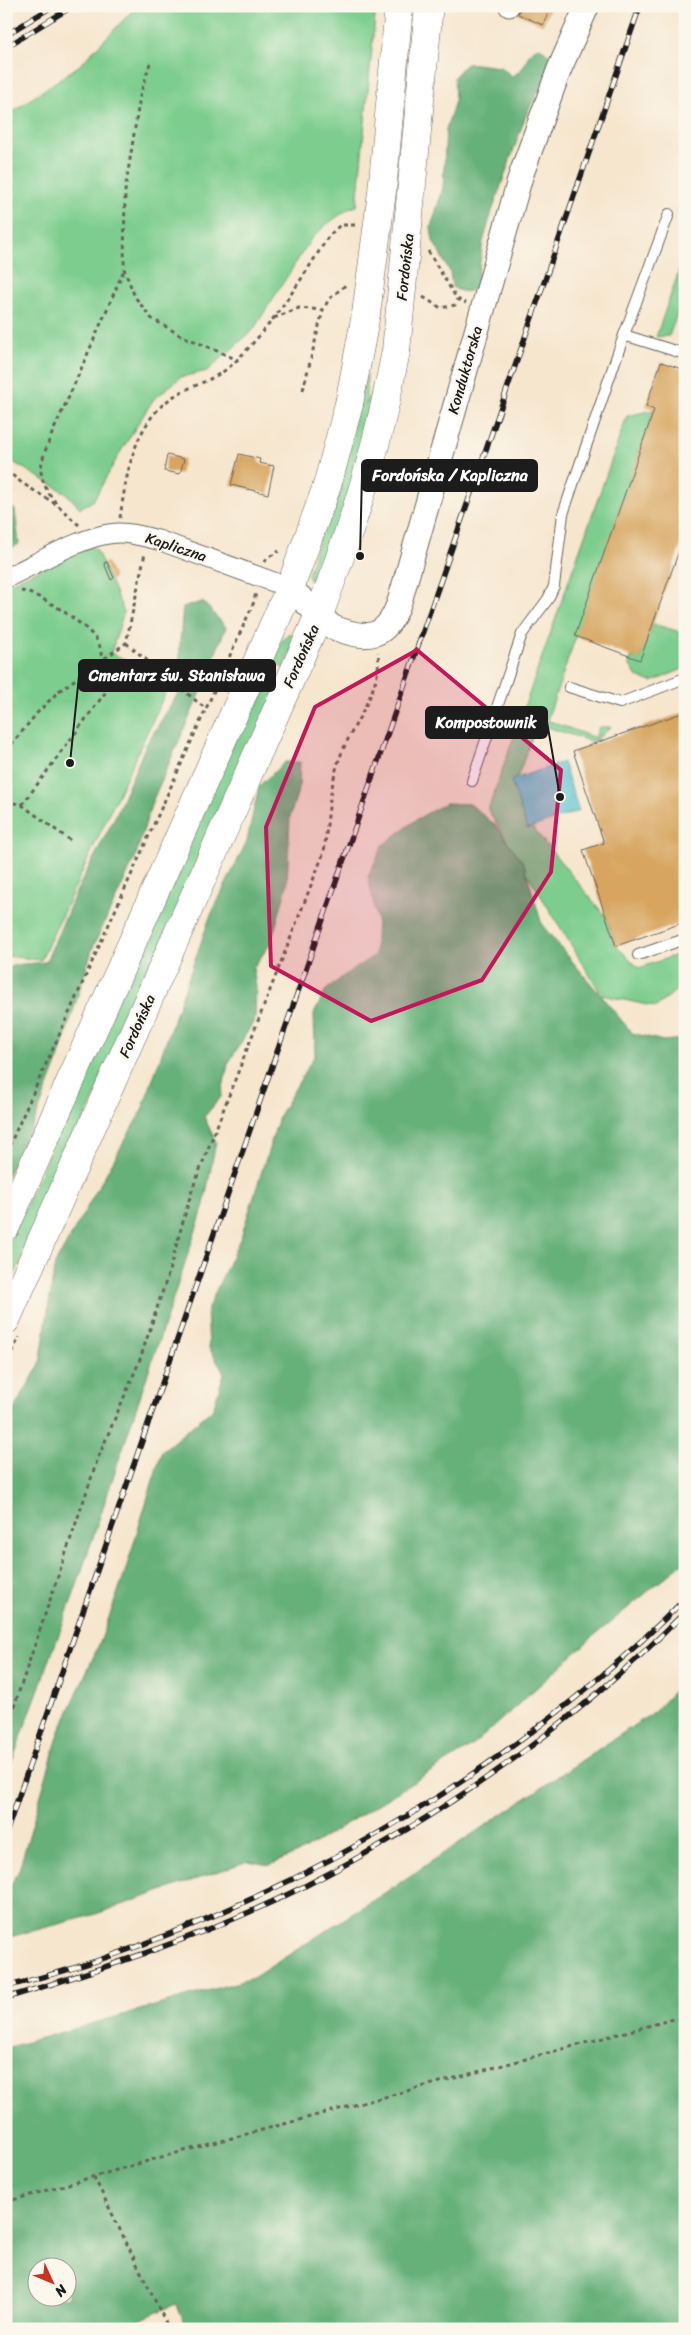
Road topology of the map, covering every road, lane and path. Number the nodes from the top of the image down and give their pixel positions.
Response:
1 (399, 6) edge
2 (429, 6) edge
3 (587, 6) edge
4 (150, 63) dead end
5 (669, 214) dead end
6 (359, 225) dead end
7 (424, 247) dead end
8 (124, 270) junction
9 (483, 306) junction
10 (323, 310) dead end
11 (273, 318) junction
12 (624, 335) junction
13 (685, 354) edge
14 (238, 360) junction
15 (6, 470) edge
16 (60, 506) junction
17 (117, 533) junction
18 (93, 537) junction
19 (148, 537) junction
20 (267, 558) dead end
21 (258, 577) junction
22 (12, 585) edge
23 (290, 588) junction
24 (319, 615) junction
25 (375, 634) junction
26 (126, 643) junction
27 (102, 662) junction
28 (685, 678) edge
29 (568, 687) dead end
30 (206, 709) junction
31 (6, 752) edge
32 (472, 780) dead end
33 (6, 801) edge
34 (22, 805) junction
35 (71, 841) dead end
36 (685, 939) edge
37 (638, 954) dead end
38 (6, 1153) edge
39 (6, 1226) edge
40 (13, 1327) edge
41 (6, 1367) edge
42 (6, 1730) edge
43 (685, 2016) edge
44 (94, 2177) junction
45 (6, 2202) edge
46 (169, 2329) edge

1 - 23 main road, Fordońska, bridge
2 - 24 main road, Fordońska, bridge
3 - 9 street, Konduktorska
4 - 8 path
5 - 12 lane
6 - 11 path
7 - 9 path
8 - 14 path
8 - 16 path
9 - 25 street, Konduktorska
10 - 11 path
11 - 14 path
12 - 13 lane
12 - 32 lane
14 - 17 path
15 - 16 path
16 - 18 path
17 - 18 street, Kapliczna
17 - 19 street, Kapliczna
18 - 22 street, Kapliczna
19 - 21 street, Kapliczna
19 - 26 path
20 - 21 path
21 - 23 street, Kapliczna
21 - 30 path
22 - 27 path
23 - 24 street
23 - 39 main road, Fordońska
24 - 25 street
24 - 40 main road, Fordońska
25 - 42 path
26 - 27 path
26 - 30 path
27 - 31 path
27 - 34 path
28 - 29 lane
30 - 38 path
33 - 34 path
34 - 35 path
36 - 37 lane
40 - 41 path
43 - 44 path
44 - 45 path
44 - 46 path

